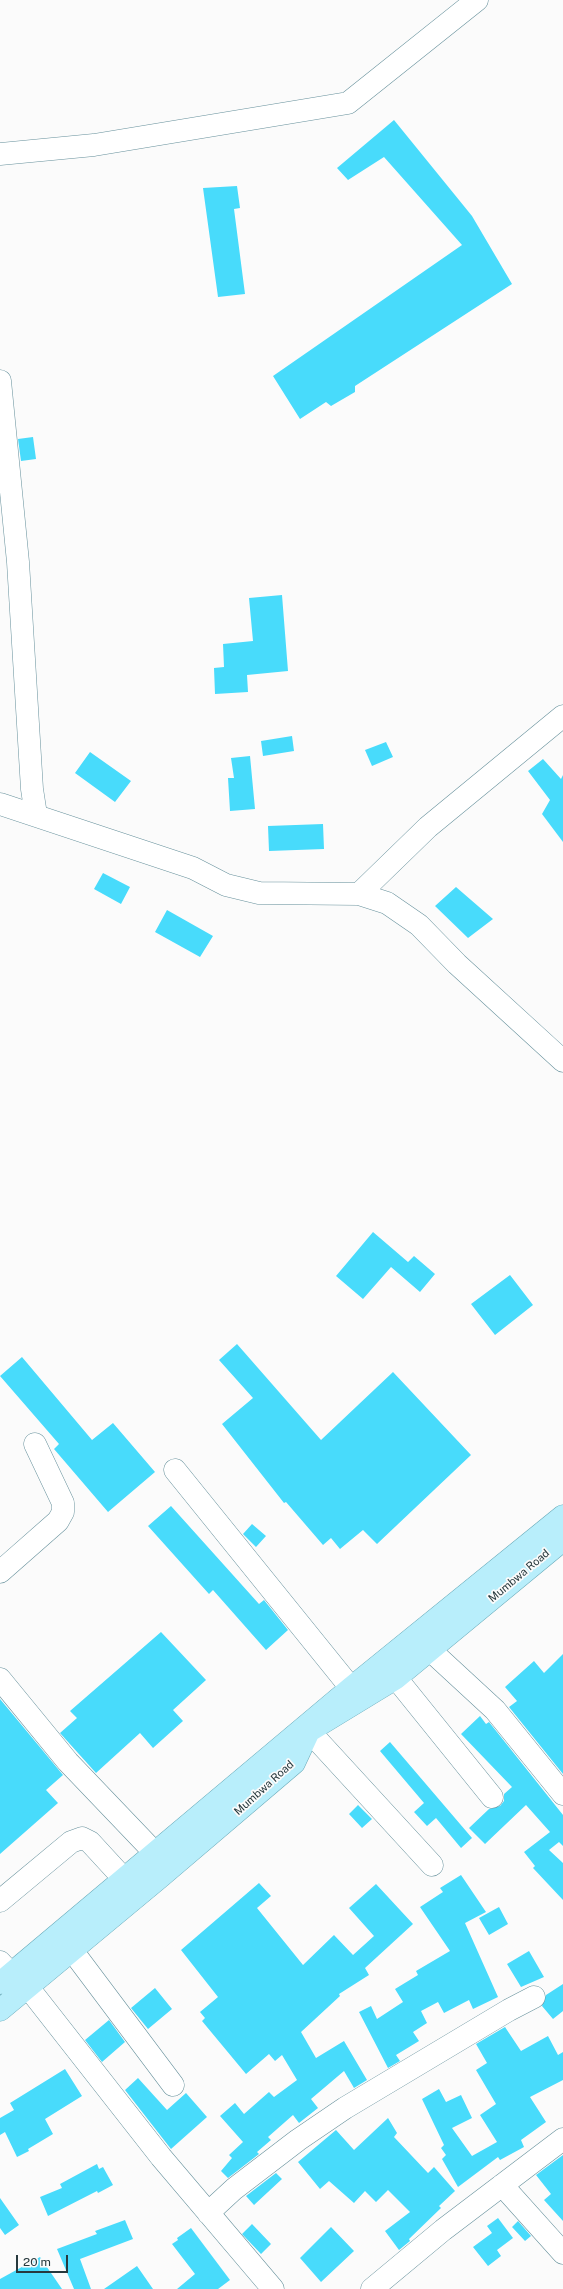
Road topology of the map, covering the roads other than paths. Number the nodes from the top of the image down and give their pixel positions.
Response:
1 (477, 0) edge
2 (0, 154) edge
3 (0, 381) edge
4 (563, 716) edge
5 (0, 804) edge
6 (36, 816) junction
7 (359, 894) junction
8 (563, 1061) edge
9 (35, 1444) dead end
10 (175, 1470) dead end
11 (563, 1516) edge
12 (560, 1548) edge
13 (0, 1572) edge
14 (430, 1650) junction
15 (396, 1678) junction
16 (0, 1679) edge
17 (351, 1688) junction
18 (309, 1731) junction
19 (563, 1794) edge
20 (492, 1797) dead end
21 (155, 1853) junction
22 (432, 1865) dead end
23 (124, 1879) junction
24 (0, 1901) edge
25 (71, 1949) junction
26 (10, 1976) edge
27 (534, 1997) dead end
28 (0, 2010) edge
29 (173, 2085) dead end
30 (563, 2139) edge
31 (502, 2185) junction
32 (208, 2213) junction
33 (563, 2254) edge
34 (273, 2289) edge
35 (372, 2289) edge

1 - 2 street
3 - 6 street
4 - 7 street
5 - 6 street
6 - 7 street
7 - 8 street
9 - 13 street
10 - 17 street
11 - 17 main road, Mumbwa Road
12 - 14 main road, Mumbwa Road
14 - 15 main road, Mumbwa Road
14 - 19 street
15 - 18 main road, Mumbwa Road
15 - 20 street
16 - 21 street
17 - 21 main road, Mumbwa Road
18 - 22 street
18 - 25 main road, Mumbwa Road
21 - 23 main road, Mumbwa Road
23 - 24 street
23 - 26 main road, Mumbwa Road
25 - 26 main road, Mumbwa Road
25 - 29 street
26 - 28 main road, Mumbwa Road
26 - 32 street
27 - 32 street
30 - 31 street
31 - 33 street
31 - 35 street
32 - 34 street

